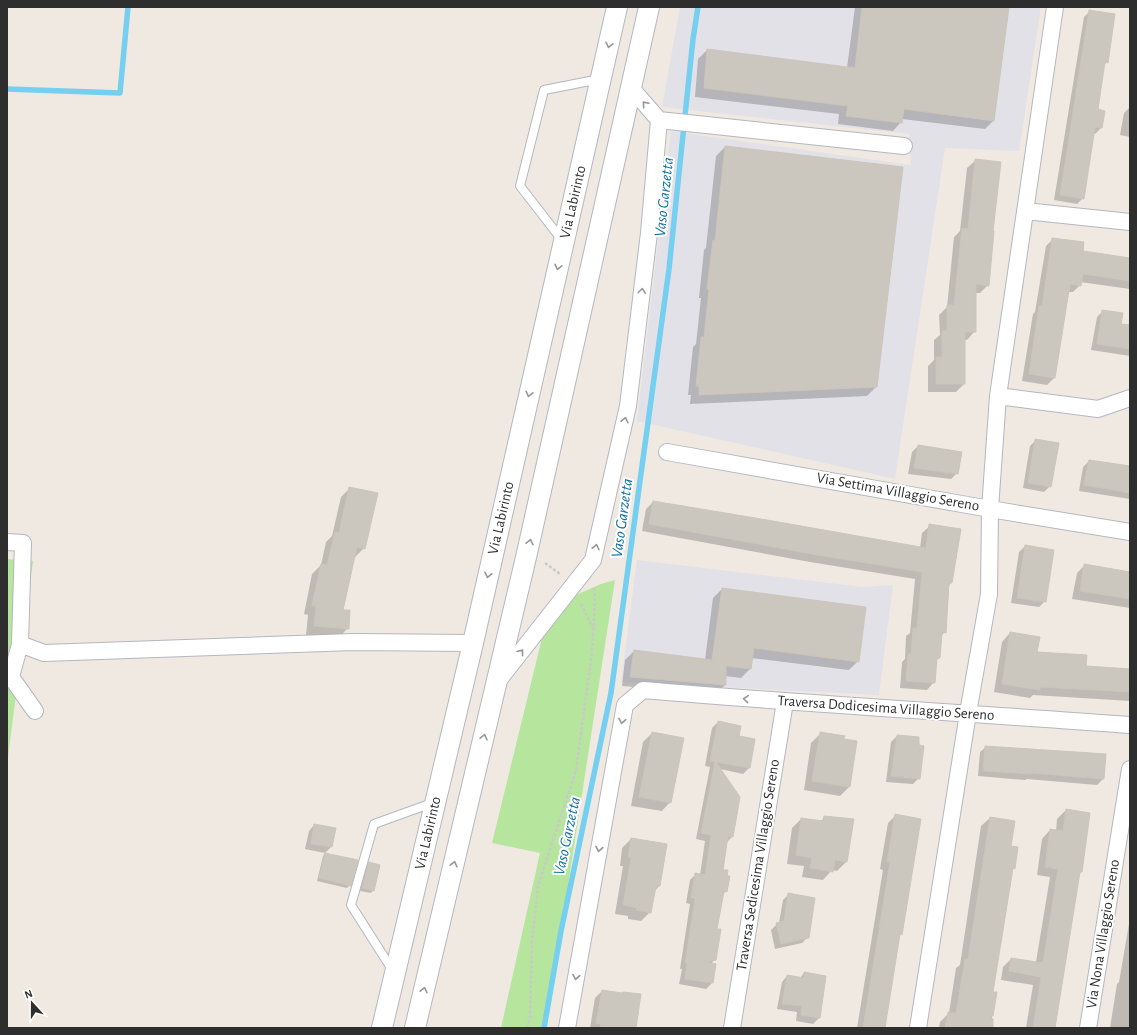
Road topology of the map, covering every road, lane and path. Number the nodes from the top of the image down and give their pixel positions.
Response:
1 (617, 7) edge
2 (649, 7) edge
3 (1055, 7) edge
4 (601, 79) junction
5 (631, 88) junction
6 (666, 121) junction
7 (904, 146) dead end
8 (1026, 211) junction
9 (1130, 222) edge
10 (564, 242) junction
11 (998, 396) junction
12 (1130, 398) edge
13 (667, 452) dead end
14 (990, 508) junction
15 (1130, 532) edge
16 (7, 542) edge
17 (593, 560) junction
18 (473, 642) junction
19 (20, 644) junction
20 (497, 682) junction
21 (785, 702) junction
22 (35, 711) dead end
23 (968, 713) junction
24 (1130, 725) edge
25 (1130, 769) edge
26 (435, 802) junction
27 (395, 973) junction
28 (382, 1028) edge
29 (415, 1028) edge
30 (527, 1028) edge
31 (567, 1028) edge
32 (732, 1028) edge
33 (918, 1028) edge
34 (1088, 1028) edge

1 -> 4 street, Via Labirinto
2 - 5 street, Via Labirinto
3 - 8 street
4 - 10 street, Via Labirinto
4 - 10 lane
6 -> 5 street
20 -> 5 street, Via Labirinto
6 - 7 street
17 -> 6 street
8 - 9 street
8 - 11 street
10 -> 18 street, Via Labirinto
11 - 12 street
11 - 14 street
13 - 14 street, Via Settima Villaggio Sereno
14 - 15 street, Via Settima Villaggio Sereno
14 - 23 street
16 - 19 street
20 -> 17 street
17 - 30 path
18 - 19 street
18 - 26 street, Via Labirinto
19 - 22 street
29 -> 20 street, Via Labirinto
21 - 23 street, Traversa Dodicesima Villaggio Sereno
21 -> 31 street, Traversa Dodicesima Villaggio Sereno
21 - 32 street, Traversa Sedicesima Villaggio Sereno
23 - 24 street, Traversa Dodicesima Villaggio Sereno
23 - 33 street
25 - 34 street, Via Nona Villaggio Sereno
26 - 27 street, Via Labirinto
26 - 27 lane
27 - 28 street, Via Labirinto

